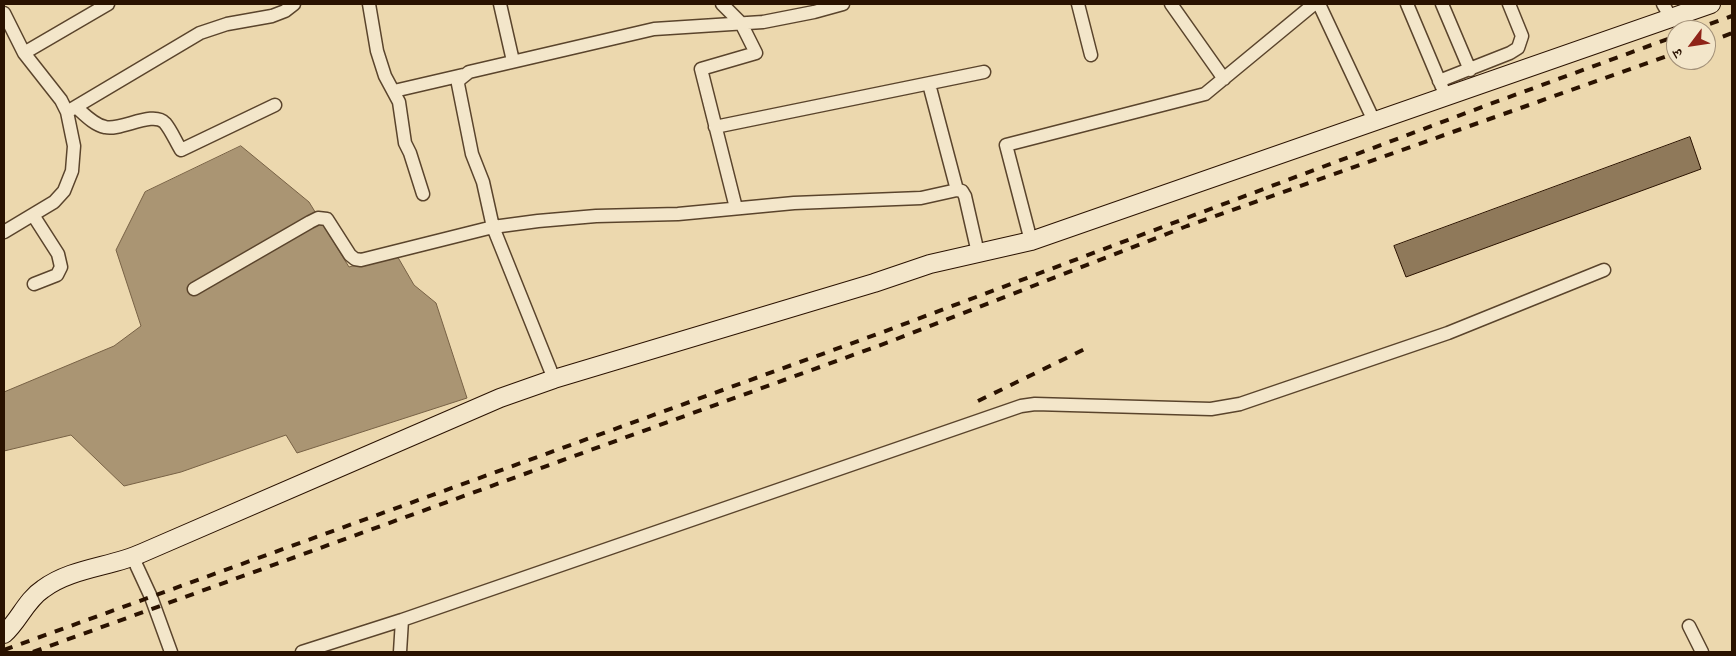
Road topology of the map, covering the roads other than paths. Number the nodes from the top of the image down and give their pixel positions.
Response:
1 (108, 4) edge
2 (369, 4) edge
3 (500, 4) edge
4 (722, 4) edge
5 (843, 4) edge
6 (1078, 4) edge
7 (1170, 4) edge
8 (1314, 4) edge
9 (1320, 4) edge
10 (1407, 4) edge
11 (1442, 4) edge
12 (1509, 4) edge
13 (1712, 4) edge
14 (287, 6) edge
15 (1667, 11) edge
16 (4, 13) edge
17 (741, 24) junction
18 (24, 53) junction
19 (1091, 55) dead end
20 (512, 61) junction
21 (1470, 70) junction
22 (984, 72) dead end
23 (463, 75) junction
24 (1224, 79) junction
25 (930, 84) junction
26 (1443, 89) junction
27 (394, 91) junction
28 (275, 105) dead end
29 (72, 109) junction
30 (1374, 121) junction
31 (715, 127) junction
32 (957, 190) junction
33 (422, 194) dead end
34 (736, 208) junction
35 (33, 215) junction
36 (492, 227) junction
37 (4, 232) edge
38 (1031, 241) junction
39 (978, 253) junction
40 (1604, 270) dead end
41 (34, 284) dead end
42 (194, 289) dead end
43 (554, 379) junction
44 (133, 558) junction
45 (402, 620) junction
46 (1690, 626) dead end
47 (4, 634) edge
48 (1696, 651) edge
49 (171, 652) edge
50 (302, 652) edge
51 (400, 652) edge

1 - 18 street
2 - 27 street
3 - 20 street
4 - 17 street
5 - 17 street
6 - 19 street
7 - 24 street
8 - 24 street
9 - 30 street
10 - 26 street
11 - 21 street
12 - 21 street
13 - 15 street
14 - 29 street
15 - 26 street
16 - 18 street
17 - 20 street
17 - 31 street
18 - 29 street
20 - 23 street
21 - 26 street
22 - 25 street
23 - 27 street
23 - 36 street
24 - 38 street
25 - 31 street
25 - 32 street
26 - 30 street
27 - 33 street
28 - 29 street
29 - 35 street
30 - 38 street
31 - 34 street
32 - 34 street
32 - 39 street
34 - 36 street
35 - 37 street
35 - 41 street
36 - 42 street
36 - 43 street
38 - 39 street
39 - 43 street
40 - 45 street
43 - 44 street
44 - 47 street
44 - 49 street
45 - 50 street
45 - 51 street
46 - 48 street

